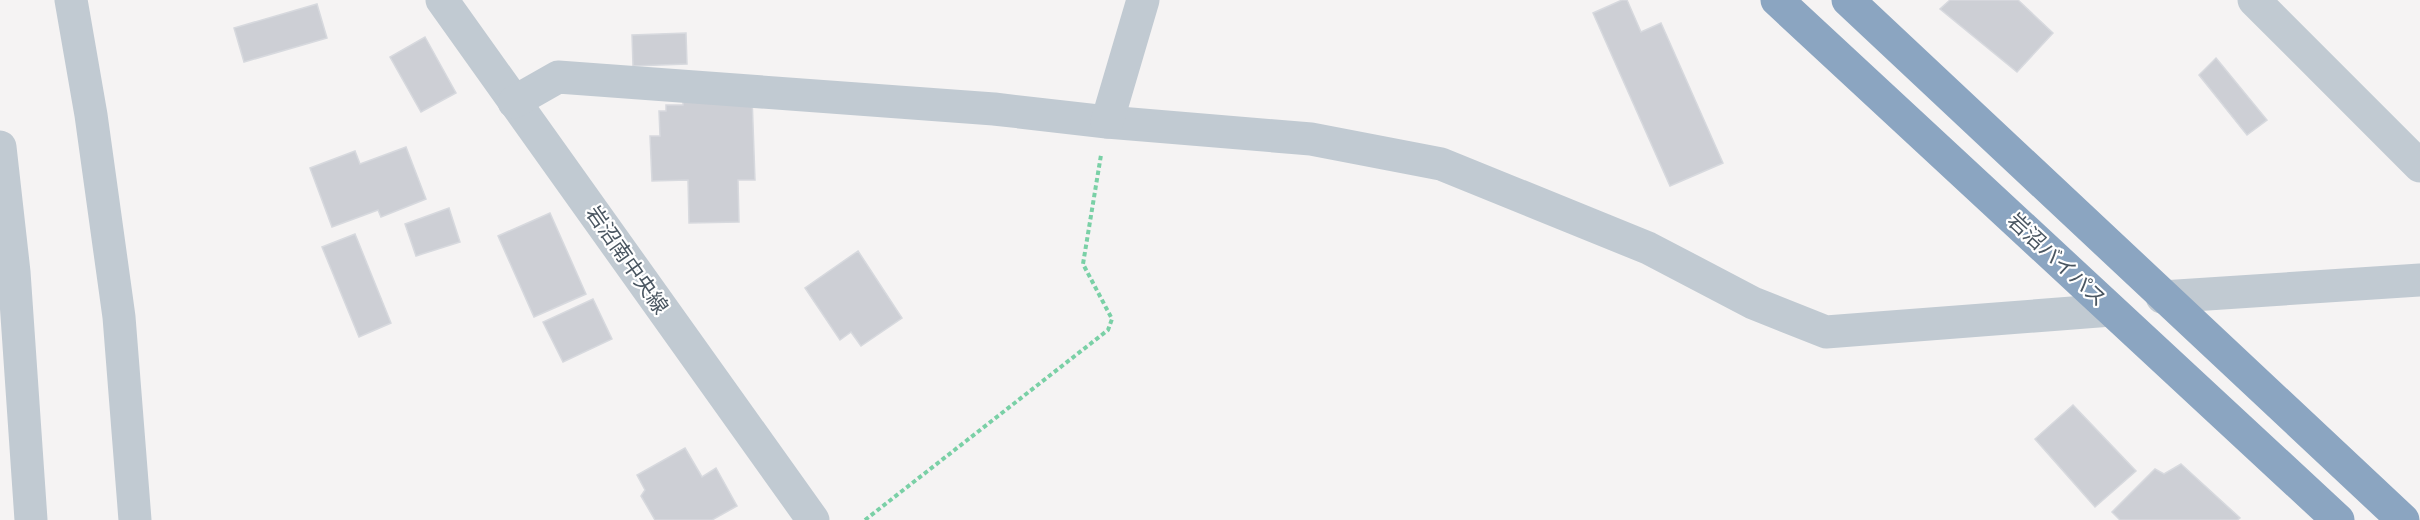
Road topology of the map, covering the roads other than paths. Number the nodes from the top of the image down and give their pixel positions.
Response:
1 (71, 0) edge
2 (442, 0) edge
3 (1143, 0) edge
4 (1777, 0) edge
5 (1848, 0) edge
6 (2254, 0) edge
7 (514, 102) junction
8 (1107, 122) junction
9 (0, 147) edge
10 (2420, 166) edge
11 (2420, 279) edge
12 (2163, 297) junction
13 (2111, 310) junction
14 (31, 520) edge
15 (135, 520) edge
16 (813, 520) edge
17 (2338, 520) edge
18 (2403, 520) edge

1 - 15 street
2 - 7 street, 岩沼南中央線
3 - 8 street
4 - 13 highway, 岩沼バイパス
5 - 12 highway
6 - 10 street
7 - 8 street
7 - 16 street, 岩沼南中央線
8 - 13 street
9 - 14 street
11 - 12 street
12 - 18 highway
13 - 17 highway, 岩沼バイパス

